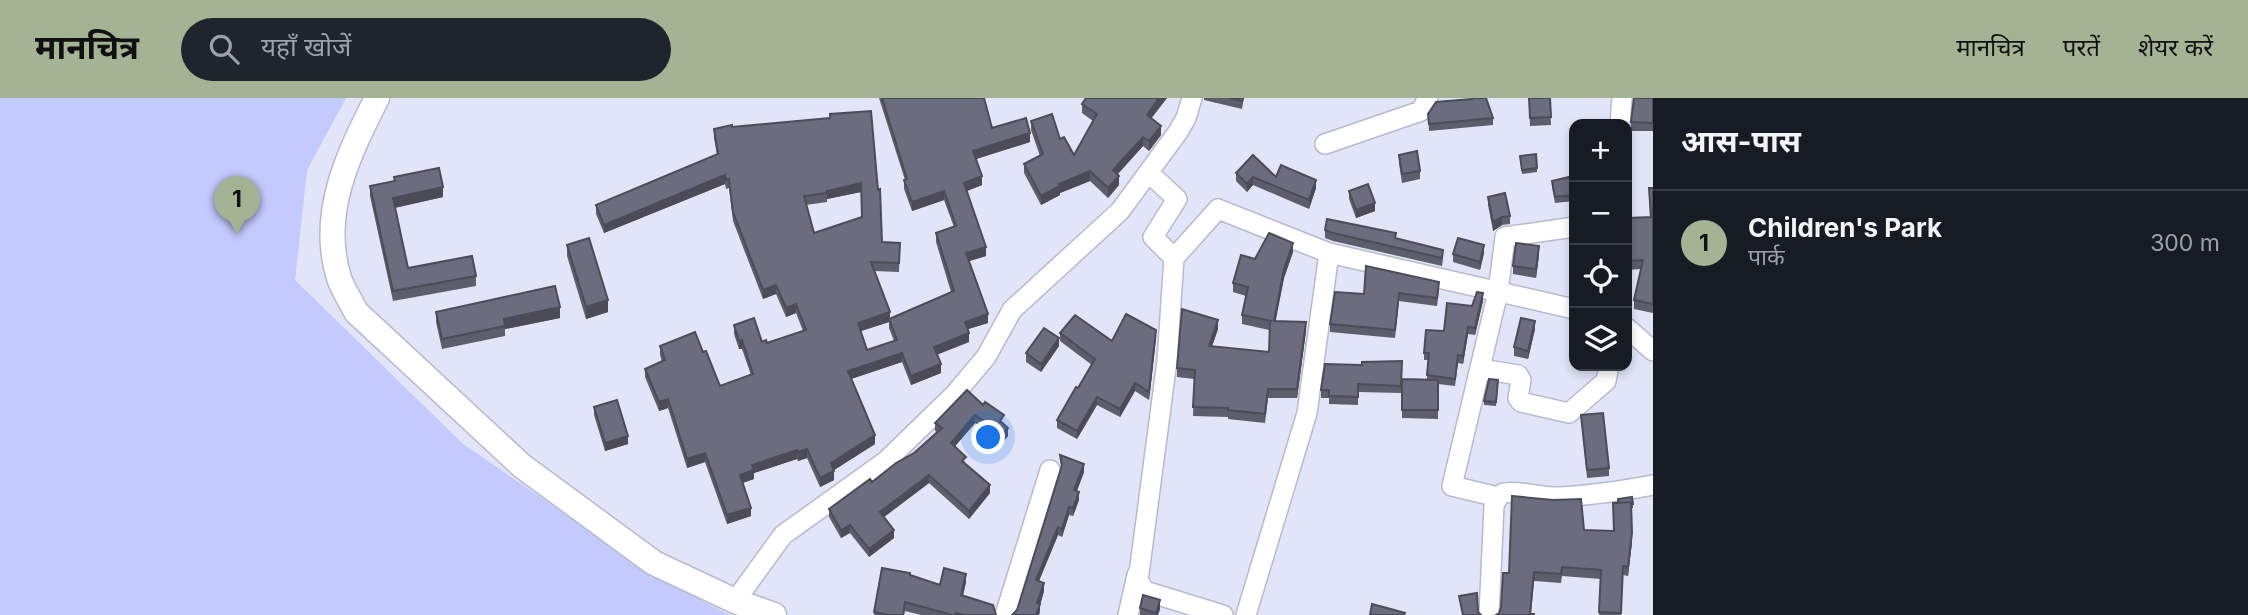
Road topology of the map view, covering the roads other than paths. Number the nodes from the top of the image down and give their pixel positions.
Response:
1 (377, 98) edge
2 (1192, 98) edge
3 (1429, 98) edge
4 (1622, 98) edge
5 (1620, 119) edge
6 (1325, 144) dead end
7 (1149, 173) junction
8 (1569, 228) edge
9 (1329, 253) junction
10 (1174, 258) junction
11 (1498, 292) junction
12 (1570, 308) edge
13 (1632, 332) edge
14 (1653, 351) edge
15 (1481, 369) junction
16 (1608, 371) edge
17 (1051, 470) dead end
18 (1653, 485) edge
19 (1498, 497) junction
20 (1137, 575) junction
21 (735, 601) junction
22 (774, 615) edge
23 (1005, 615) edge
24 (1128, 615) edge
25 (1223, 615) edge
26 (1247, 615) edge
27 (1489, 615) edge

1 - 21 street
2 - 7 street
3 - 6 street
4 - 5 street
7 - 10 street
7 - 21 street
8 - 11 street
9 - 10 street
9 - 11 street
9 - 26 street
10 - 20 street
11 - 12 street
11 - 15 street
13 - 14 street
15 - 16 street
15 - 19 street
17 - 23 street
18 - 19 street
19 - 27 street
20 - 24 street
20 - 25 street
21 - 22 street

